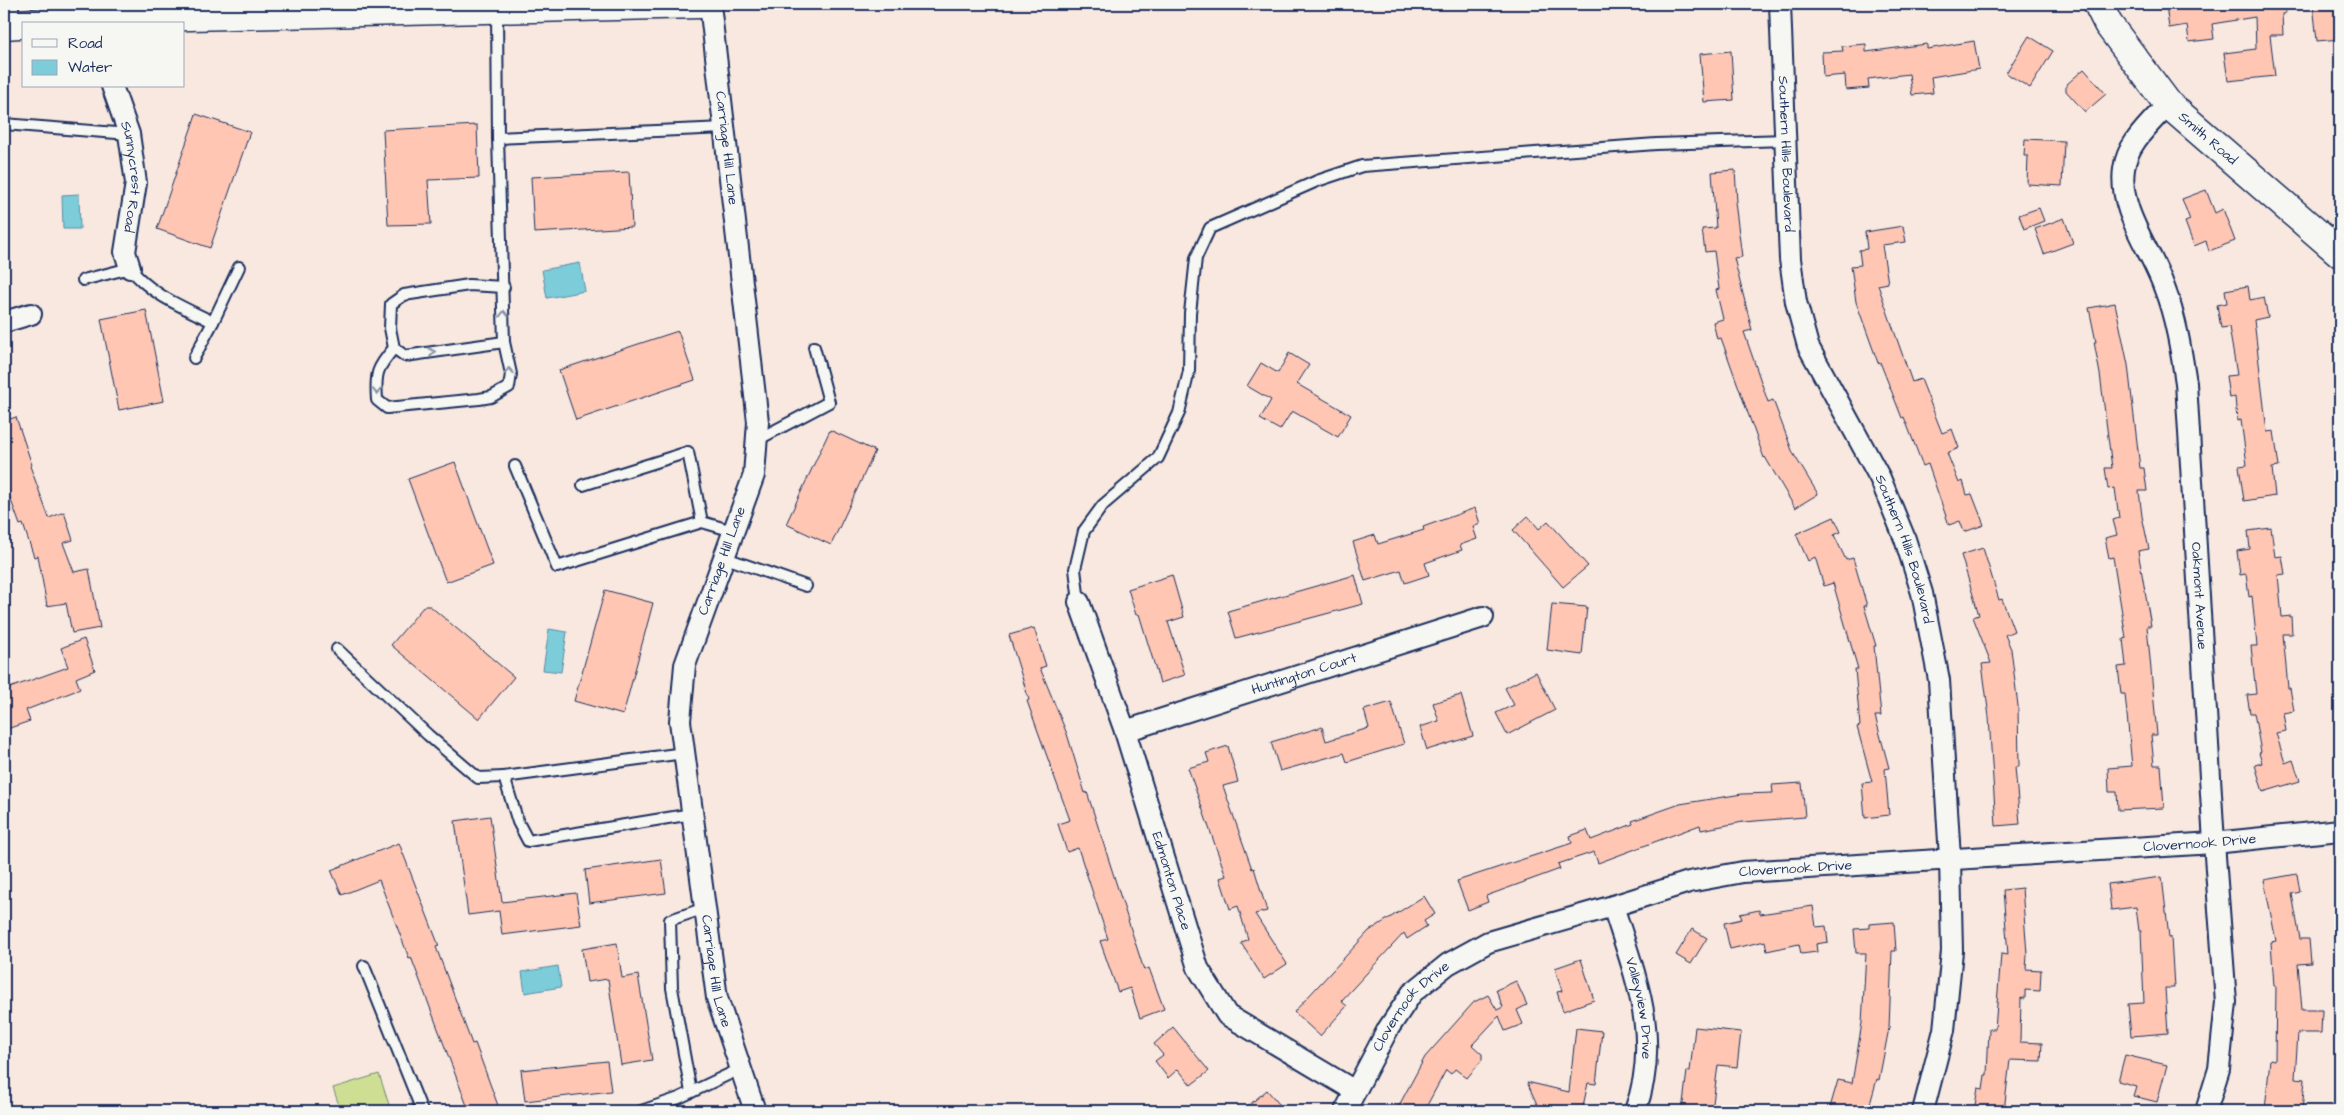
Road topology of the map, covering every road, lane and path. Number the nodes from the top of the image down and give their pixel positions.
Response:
1 (700, 4) edge
2 (710, 4) edge
3 (1780, 4) edge
4 (2098, 4) edge
5 (465, 7) edge
6 (498, 7) edge
7 (404, 8) edge
8 (236, 10) edge
9 (10, 18) edge
10 (108, 21) edge
11 (113, 88) edge
12 (2168, 104) junction
13 (4, 124) edge
14 (725, 128) junction
15 (129, 134) junction
16 (498, 138) junction
17 (1787, 140) junction
18 (2340, 253) edge
19 (130, 268) junction
20 (239, 268) dead end
21 (83, 280) dead end
22 (504, 287) junction
23 (31, 314) dead end
24 (4, 322) edge
25 (212, 322) junction
26 (504, 342) junction
27 (814, 347) dead end
28 (394, 348) junction
29 (194, 358) dead end
30 (757, 440) junction
31 (515, 466) dead end
32 (582, 485) dead end
33 (702, 522) junction
34 (733, 531) junction
35 (723, 557) junction
36 (806, 586) dead end
37 (1079, 602) joint
38 (1483, 617) dead end
39 (337, 649) dead end
40 (1125, 731) junction
41 (684, 753) junction
42 (504, 776) junction
43 (692, 814) junction
44 (2340, 830) edge
45 (2214, 844) junction
46 (1950, 858) junction
47 (1613, 906) junction
48 (705, 908) junction
49 (364, 966) dead end
50 (740, 1069) junction
51 (1355, 1090) junction
52 (691, 1092) junction
53 (422, 1111) edge
54 (641, 1111) edge
55 (755, 1111) edge
56 (1345, 1111) edge
57 (1635, 1111) edge
58 (1923, 1111) edge
59 (2206, 1111) edge

1 - 6 main road
2 - 14 street, Carriage Hill Lane
3 - 17 street, Southern Hills Boulevard
4 - 12 main road, Smith Road
5 - 6 main road
5 - 7 main road
6 - 16 lane
7 - 8 main road
8 - 10 main road
9 - 10 main road
11 - 15 street, Sunnycrest Road
12 - 18 main road, Smith Road
12 - 45 street, Oakmont Avenue
13 - 15 lane
14 - 16 lane
14 - 30 street, Carriage Hill Lane
15 - 19 street, Sunnycrest Road
16 - 22 lane
17 - 37 lane
17 - 46 street, Southern Hills Boulevard
19 - 21 lane
19 - 25 lane
20 - 25 lane
26 -> 22 lane
22 - 28 lane
23 - 24 street
25 - 29 lane
28 -> 26 lane
28 -> 26 lane
27 - 30 lane
30 - 34 street, Carriage Hill Lane
31 - 33 lane
32 - 33 lane
33 - 34 lane
34 - 35 street, Carriage Hill Lane
35 - 36 lane
35 - 41 street, Carriage Hill Lane
37 - 40 street, Edmonton Place
38 - 40 street, Huntington Court
39 - 42 lane
40 - 51 street, Edmonton Place
41 - 42 lane
41 - 43 street, Carriage Hill Lane
42 - 43 lane
43 - 48 street, Carriage Hill Lane
44 - 45 street, Clovernook Drive
45 - 46 street, Clovernook Drive
45 - 59 street, Oakmont Avenue
46 - 47 street, Clovernook Drive
46 - 58 street, Southern Hills Boulevard
47 - 51 street, Clovernook Drive
47 - 57 street, Valleyview Drive
48 - 50 street, Carriage Hill Lane
48 - 52 lane
49 - 53 lane
50 - 52 lane
50 - 55 street, Carriage Hill Lane
51 - 56 street, Clovernook Drive
52 - 54 lane

